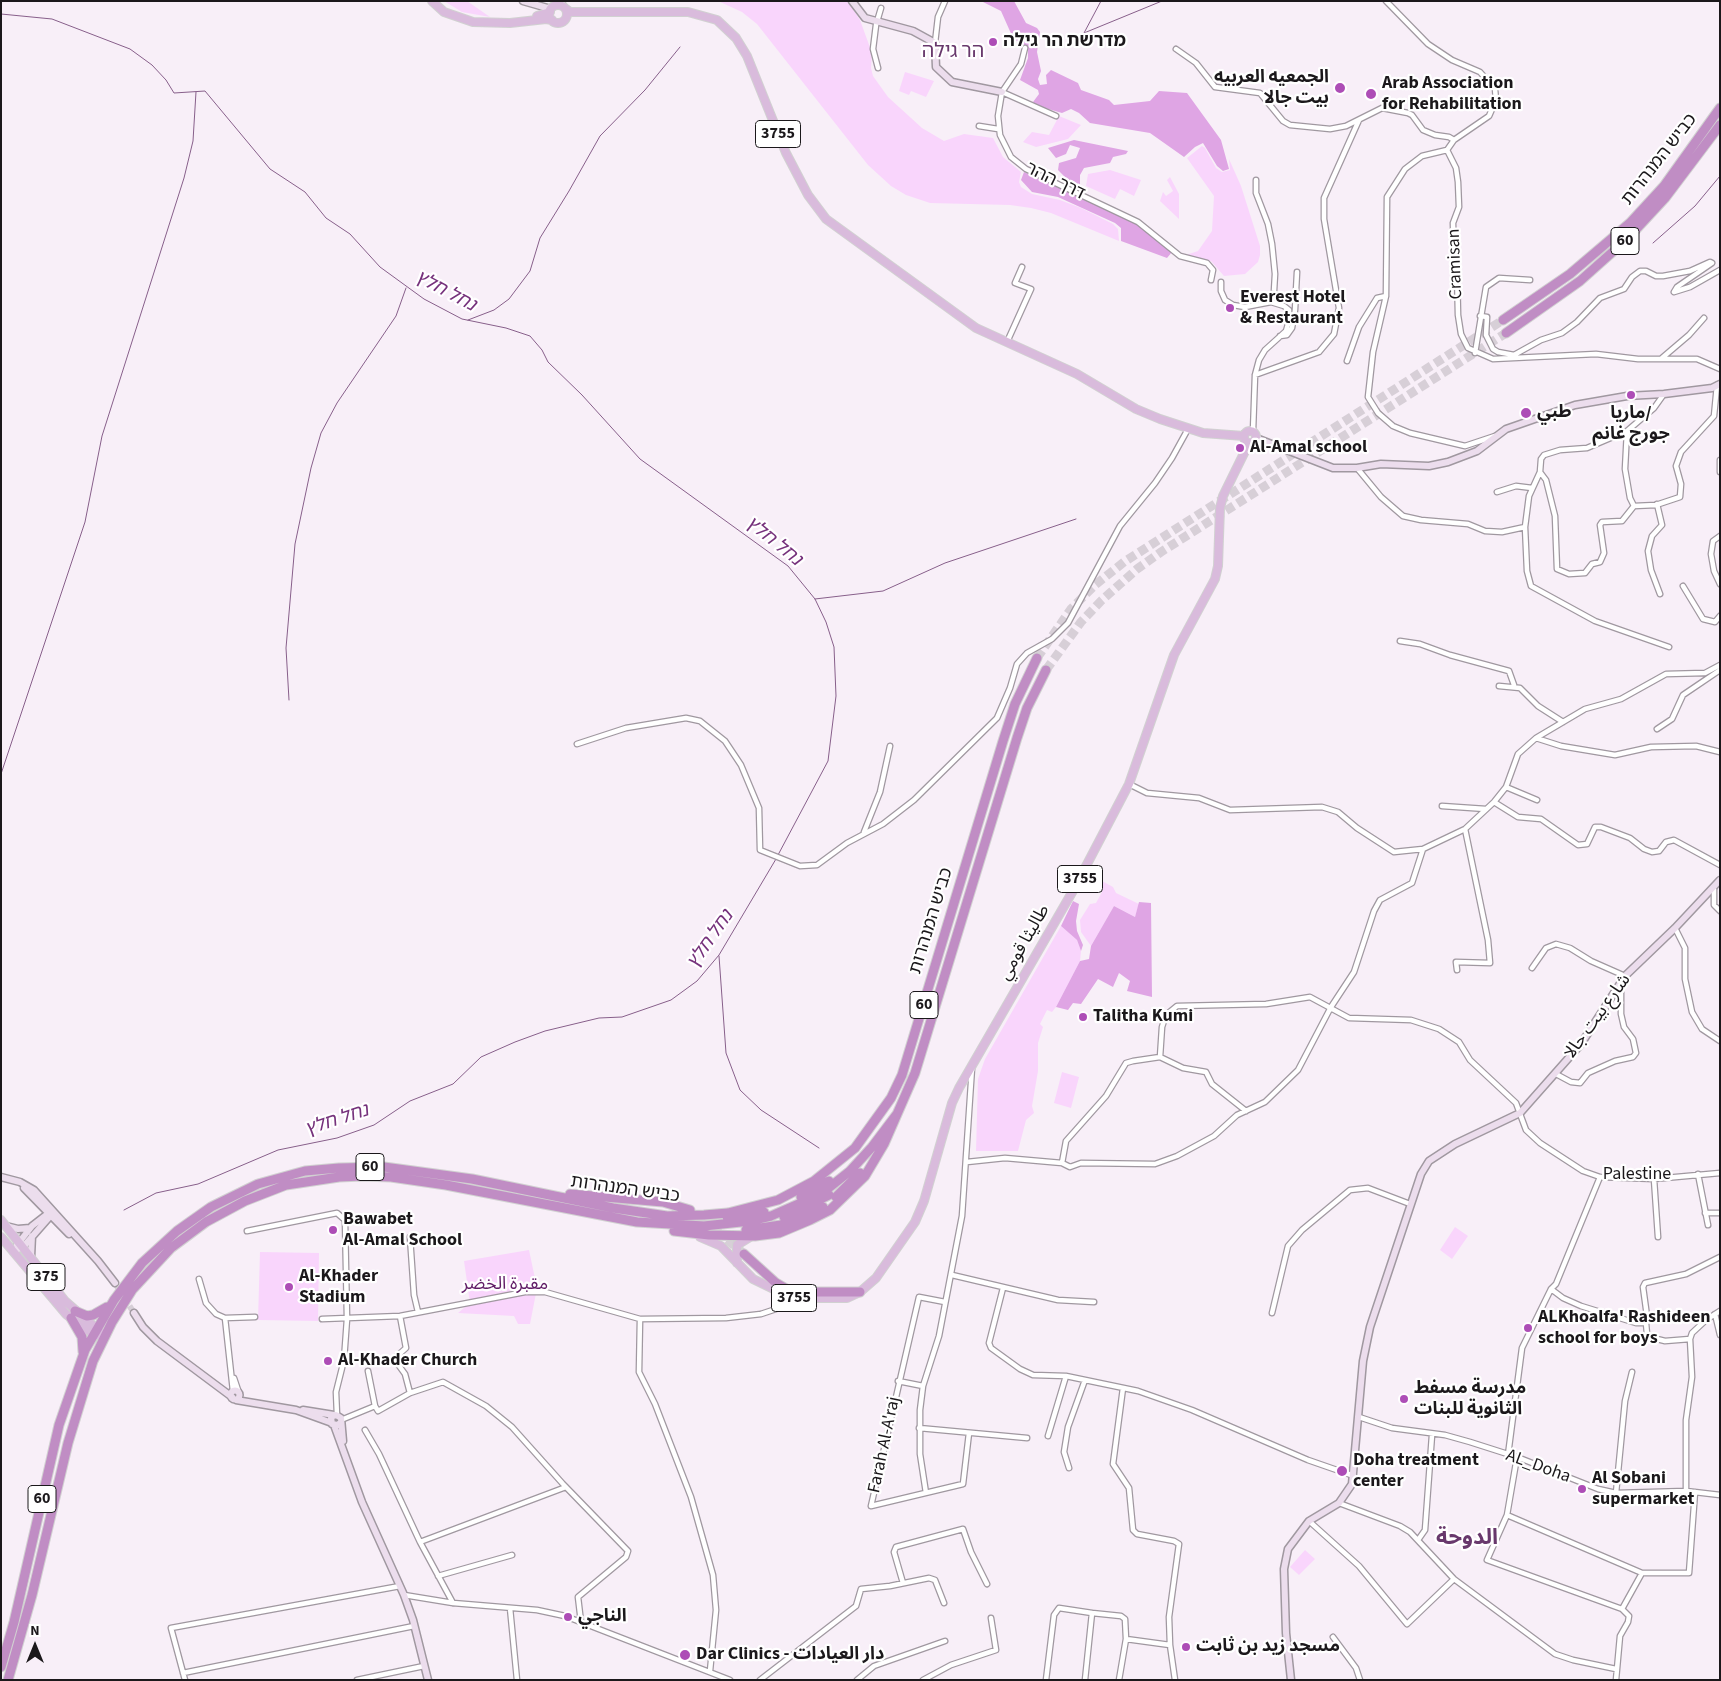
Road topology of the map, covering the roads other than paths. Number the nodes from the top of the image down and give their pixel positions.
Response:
1 (432, 1) edge
2 (523, 1) edge
3 (852, 1) edge
4 (944, 1) edge
5 (1386, 1) edge
6 (564, 8) edge
7 (881, 8) dead end
8 (552, 10) edge
9 (878, 23) junction
10 (935, 43) junction
11 (1025, 48) dead end
12 (1176, 49) dead end
13 (878, 68) dead end
14 (1002, 92) junction
15 (1720, 108) edge
16 (1056, 116) dead end
17 (1359, 120) junction
18 (1720, 125) edge
19 (979, 126) dead end
20 (998, 129) junction
21 (1454, 140) junction
22 (1447, 150) junction
23 (1256, 180) dead end
24 (1022, 267) dead end
25 (1720, 270) edge
26 (1297, 272) dead end
27 (1211, 280) dead end
28 (1530, 280) dead end
29 (1221, 282) dead end
30 (1386, 296) junction
31 (1271, 302) junction
32 (1480, 316) junction
33 (1704, 318) dead end
34 (1503, 320) tunnel mouth
35 (1506, 333) tunnel mouth
36 (1278, 336) junction
37 (1008, 342) junction
38 (1475, 353) junction
39 (1661, 359) junction
40 (1347, 361) dead end
41 (1720, 369) edge
42 (1255, 376) junction
43 (1719, 384) edge
44 (1664, 394) junction
45 (1188, 428) junction
46 (1628, 431) junction
47 (1497, 435) junction
48 (1250, 437) junction
49 (1720, 460) edge
50 (1357, 468) junction
51 (1540, 472) junction
52 (1720, 472) edge
53 (1532, 488) junction
54 (1497, 492) dead end
55 (1657, 504) junction
56 (1634, 506) junction
57 (1525, 526) junction
58 (1720, 536) edge
59 (1720, 584) edge
60 (1683, 586) dead end
61 (1660, 594) dead end
62 (1720, 616) edge
63 (1400, 641) dead end
64 (1669, 647) dead end
65 (1037, 658) tunnel mouth
66 (1720, 665) edge
67 (1046, 670) tunnel mouth
68 (1720, 670) edge
69 (1514, 685) junction
70 (1499, 686) dead end
71 (1563, 722) junction
72 (1658, 729) dead end
73 (1536, 738) junction
74 (577, 744) dead end
75 (890, 746) dead end
76 (1720, 752) edge
77 (1129, 784) junction
78 (1506, 787) junction
79 (1537, 800) dead end
80 (1494, 802) junction
81 (1442, 806) dead end
82 (1486, 809) junction
83 (1465, 829) junction
84 (864, 832) junction
85 (1423, 849) junction
86 (1720, 865) edge
87 (1720, 880) edge
88 (1714, 889) junction
89 (1720, 911) edge
90 (1675, 928) junction
91 (1532, 968) dead end
92 (1457, 970) dead end
93 (1623, 979) junction
94 (1331, 1007) junction
95 (1720, 1033) edge
96 (1718, 1040) edge
97 (1160, 1057) junction
98 (971, 1065) junction
99 (1556, 1074) junction
100 (1246, 1111) junction
101 (1520, 1113) junction
102 (896, 1117) junction
103 (967, 1162) junction
104 (1062, 1163) junction
105 (1720, 1173) edge
106 (1698, 1174) junction
107 (1, 1177) edge
108 (1600, 1177) junction
109 (1654, 1179) junction
110 (508, 1186) junction
111 (827, 1192) junction
112 (1410, 1204) junction
113 (690, 1210) tunnel mouth
114 (51, 1213) junction
115 (1705, 1213) junction
116 (1720, 1213) edge
117 (636, 1222) junction
118 (4, 1223) edge
119 (1708, 1225) dead end
120 (664, 1229) junction
121 (32, 1231) junction
122 (247, 1232) dead end
123 (755, 1236) junction
124 (1, 1237) edge
125 (410, 1237) dead end
126 (1658, 1237) dead end
127 (21, 1244) junction
128 (14, 1251) junction
129 (744, 1254) tunnel mouth
130 (31, 1257) junction
131 (1720, 1257) edge
132 (737, 1263) junction
133 (952, 1275) junction
134 (199, 1279) dead end
135 (115, 1283) tunnel mouth
136 (1003, 1288) junction
137 (1551, 1289) junction
138 (860, 1292) junction
139 (792, 1298) junction
140 (114, 1300) junction
141 (945, 1302) junction
142 (1094, 1302) dead end
143 (418, 1312) junction
144 (134, 1313) tunnel mouth
145 (1272, 1313) dead end
146 (1718, 1313) edge
147 (73, 1314) junction
148 (400, 1316) junction
149 (255, 1317) dead end
150 (225, 1318) junction
151 (322, 1319) dead end
152 (347, 1319) junction
153 (640, 1319) junction
154 (1646, 1323) junction
155 (95, 1331) junction
156 (1720, 1335) edge
157 (105, 1336) junction
158 (1690, 1339) junction
159 (82, 1356) junction
160 (368, 1371) dead end
161 (1632, 1372) dead end
162 (1066, 1376) junction
163 (1085, 1380) junction
164 (898, 1381) junction
165 (923, 1386) junction
166 (1124, 1388) junction
167 (410, 1393) junction
168 (235, 1395) junction
169 (375, 1406) junction
170 (1359, 1417) junction
171 (336, 1420) junction
172 (919, 1428) junction
173 (365, 1430) dead end
174 (969, 1432) junction
175 (1432, 1435) junction
176 (1048, 1436) dead end
177 (1027, 1438) dead end
178 (1508, 1455) junction
179 (1517, 1457) junction
180 (1069, 1468) dead end
181 (1354, 1476) junction
182 (566, 1487) junction
183 (1686, 1490) junction
184 (1695, 1492) junction
185 (926, 1493) junction
186 (1616, 1494) junction
187 (1720, 1495) edge
188 (1339, 1504) junction
189 (1507, 1515) junction
190 (1308, 1522) junction
191 (1418, 1540) junction
192 (420, 1542) junction
193 (512, 1555) dead end
194 (1642, 1573) junction
195 (438, 1576) junction
196 (1454, 1579) junction
197 (903, 1582) junction
198 (987, 1584) dead end
199 (400, 1586) junction
200 (404, 1594) junction
201 (453, 1603) junction
202 (944, 1603) dead end
203 (510, 1608) junction
204 (1622, 1609) junction
205 (1092, 1613) junction
206 (991, 1618) dead end
207 (581, 1622) junction
208 (414, 1626) junction
209 (1333, 1637) dead end
210 (1126, 1639) junction
211 (944, 1641) dead end
212 (1170, 1644) junction
213 (424, 1666) junction
214 (1, 1667) edge
215 (1616, 1669) junction
216 (710, 1671) junction
217 (183, 1673) junction
218 (367, 1679) edge
219 (8, 1680) edge
220 (185, 1680) edge
221 (357, 1680) edge
222 (428, 1680) edge
223 (517, 1680) edge
224 (730, 1680) edge
225 (760, 1680) edge
226 (857, 1680) edge
227 (923, 1680) edge
228 (1046, 1680) edge
229 (1085, 1680) edge
230 (1119, 1680) edge
231 (1175, 1680) edge
232 (1291, 1680) edge
233 (1360, 1680) edge
234 (1616, 1680) edge

1 - 8 main road, 3755
2 - 8 street
3 - 9 street
4 - 10 street
5 - 21 street
6 - 8 main road, 3755
6 - 8 main road, 3755
6 - 37 main road, 3755
7 - 9 street
9 - 10 street
9 - 13 street
10 - 14 street
11 - 14 street
12 - 17 street
14 - 16 street
14 - 20 street, דרך ההר
15 - 34 highway, כביש המנהרות / 60
17 - 21 street
17 - 42 street
18 - 35 highway, כביש המנהרות / 60
19 - 20 street
20 - 27 street, דרך ההר
21 - 22 street
22 - 30 street
22 - 38 street, Cramisan
23 - 31 street
24 - 37 street
25 - 32 street
26 - 36 street
28 - 32 street
29 - 31 street
30 - 40 street
30 - 47 street
31 - 36 street
32 - 38 street
33 - 39 street
36 - 42 street
37 - 45 main road, 3755
38 - 39 street
39 - 41 street
42 - 48 street
43 - 44 street
43 - 55 street
44 - 46 street
44 - 47 street
45 - 48 main road, 3755
45 - 84 street
46 - 51 street
46 - 56 street
47 - 50 street
48 - 50 street
48 - 77 main road, طاليثا قومي / 3755
49 - 52 street
50 - 57 street
51 - 53 street
51 - 56 street
53 - 54 street
53 - 57 street
55 - 56 street
55 - 61 street
57 - 64 street
58 - 59 street
60 - 62 street
63 - 69 street
65 - 111 highway, כביש המנהרות / 60
66 - 71 street
67 - 102 highway, כביש המנהרות / 60
68 - 72 street
69 - 70 street
69 - 71 street
71 - 73 street
73 - 76 street
73 - 78 street
74 - 84 street
75 - 84 street
77 - 85 street
77 - 98 main road, طاليثا قومي / 3755
78 - 79 street
78 - 80 street
80 - 82 street
80 - 86 street
81 - 82 street
82 - 83 street
83 - 85 street
83 - 92 street
85 - 94 street
87 - 88 street, شارع بيت جالا
88 - 89 street
88 - 90 street, شارع بيت جالا
90 - 93 street, شارع بيت جالا
90 - 96 street
91 - 93 street
93 - 99 street, شارع بيت جالا
93 - 99 street
94 - 97 street, Palestine
94 - 100 street
94 - 101 street, Palestine
95 - 96 street
97 - 100 street
97 - 104 street
98 - 103 street
98 - 138 main road, طاليثا قومي / 3755
99 - 101 street, شارع بيت جالا
100 - 104 street
101 - 108 street, Palestine
101 - 112 street
102 - 111 highway, 60
102 - 111 highway, 60
103 - 104 street
103 - 133 street
105 - 106 street, Palestine
106 - 109 street, Palestine
106 - 115 street
107 - 114 street
108 - 109 street, Palestine
108 - 137 street
109 - 126 street
110 - 111 highway, כביש המנהרות / 60
110 - 113 highway
110 - 140 highway, כביש המנהרות / 60
111 - 117 highway, 60
111 - 120 highway, 60
111 - 123 highway, 60
112 - 145 street
112 - 170 street
114 - 121 street
114 - 135 street
115 - 116 street
115 - 119 street
117 - 120 highway, 60
117 - 157 highway, כביש המנהרות / 60
118 - 121 street
118 - 127 main road, 375
120 - 123 highway, 60
120 - 132 main road, 3755
121 - 127 street
121 - 130 street
122 - 152 street
123 - 132 main road
124 - 128 main road, 375
125 - 143 street
127 - 128 street
127 - 130 main road, 375
128 - 147 main road, 375
129 - 138 highway
130 - 147 main road, 375
131 - 154 street
132 - 139 main road, طاليثا قومي / 3755
133 - 136 street
133 - 141 street
134 - 150 street
136 - 142 street
136 - 162 street
137 - 154 street
137 - 178 street
138 - 139 main road, طاليثا قومي / 3755
139 - 153 street
140 - 147 highway
140 - 155 highway, כביש המנהרות / 60
141 - 164 street, Farah Al-A'raj
141 - 165 street
143 - 148 street
143 - 153 street
144 - 168 street
146 - 156 street
146 - 158 street
147 - 155 main road, 375
147 - 159 highway
148 - 152 street
148 - 167 street
149 - 150 street
150 - 168 street
151 - 152 street
152 - 171 street
153 - 216 street
154 - 158 street
155 - 157 main road, 375
155 - 159 highway, 60
157 - 219 highway, 60
158 - 183 street
159 - 214 highway, 60
160 - 169 street
161 - 186 street
162 - 163 street
162 - 176 street
163 - 166 street
163 - 180 street
164 - 165 street
164 - 185 street, Farah Al-A'raj
165 - 172 street
166 - 181 street
166 - 212 street
167 - 169 street
167 - 182 street
168 - 171 street
169 - 171 street
170 - 175 street, AL_Doha
170 - 181 street
171 - 199 street
172 - 174 street
172 - 185 street
173 - 192 street
174 - 177 street
174 - 185 street, Farah Al-A'raj
175 - 178 street, AL_Doha
175 - 191 street
178 - 179 street, AL_Doha
179 - 186 street, AL_Doha
179 - 189 street
181 - 188 street
182 - 192 street
182 - 207 street
183 - 184 street, AL_Doha
183 - 186 street, AL_Doha
184 - 187 street, AL_Doha
184 - 194 street
188 - 190 street
188 - 191 street
189 - 194 street
189 - 204 street
190 - 196 street
190 - 232 street
191 - 196 street
192 - 195 street
193 - 195 street
194 - 204 street
195 - 201 street
196 - 215 street
197 - 198 street
197 - 202 street
197 - 225 street
199 - 200 street
199 - 217 street
200 - 201 street
200 - 208 street
201 - 203 street
203 - 207 street
203 - 223 street
204 - 215 street
205 - 210 street
205 - 228 street
205 - 229 street
206 - 227 street
207 - 216 street
208 - 213 street
208 - 217 street
209 - 233 street
210 - 212 street
210 - 230 street
211 - 226 street
212 - 231 street
213 - 218 street
213 - 222 street
215 - 234 street
216 - 224 street
217 - 220 street
218 - 221 street

